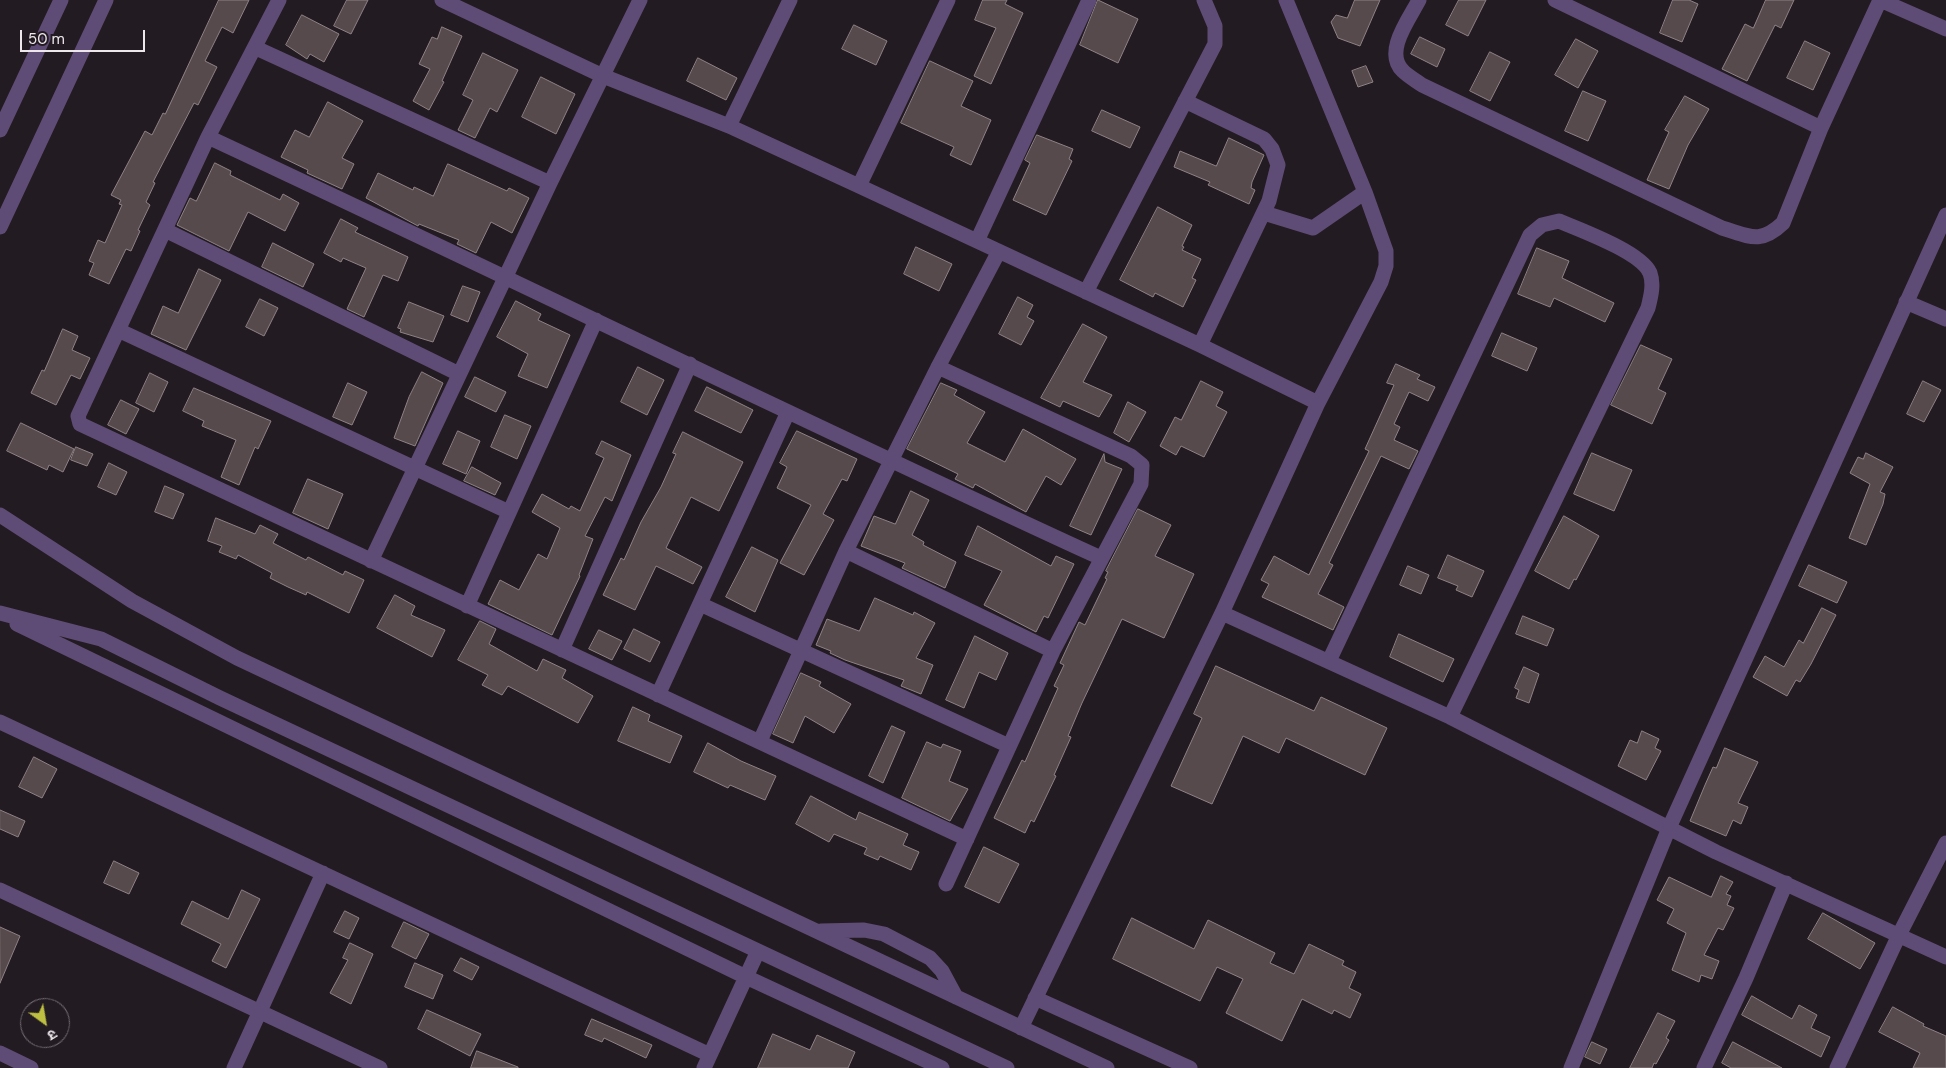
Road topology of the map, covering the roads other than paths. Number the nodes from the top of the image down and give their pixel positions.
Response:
1 (61, 0) edge
2 (106, 0) edge
3 (279, 0) edge
4 (442, 0) edge
5 (640, 0) edge
6 (790, 0) edge
7 (948, 0) edge
8 (1089, 0) edge
9 (1204, 0) edge
10 (1286, 0) edge
11 (1419, 0) edge
12 (1555, 0) edge
13 (1880, 0) edge
14 (1946, 29) edge
15 (256, 48) junction
16 (603, 76) junction
17 (1185, 101) junction
18 (729, 126) junction
19 (1820, 128) junction
20 (0, 130) edge
21 (208, 137) junction
22 (550, 183) junction
23 (859, 186) junction
24 (1365, 192) junction
25 (1264, 213) junction
26 (1946, 216) edge
27 (0, 227) edge
28 (165, 230) junction
29 (978, 241) junction
30 (998, 253) junction
31 (506, 276) junction
32 (1086, 292) junction
33 (1906, 302) junction
34 (1946, 319) edge
35 (596, 320) junction
36 (118, 330) junction
37 (1200, 345) junction
38 (690, 364) junction
39 (938, 367) junction
40 (459, 374) junction
41 (1318, 403) junction
42 (788, 412) junction
43 (890, 461) junction
44 (414, 469) junction
45 (509, 512) junction
46 (0, 515) edge
47 (846, 551) junction
48 (1101, 558) junction
49 (371, 561) junction
50 (700, 604) junction
51 (467, 606) junction
52 (1222, 613) junction
53 (0, 614) edge
54 (562, 650) junction
55 (1053, 651) junction
56 (801, 652) junction
57 (1329, 661) junction
58 (658, 695) junction
59 (1450, 717) junction
60 (0, 722) edge
61 (760, 741) junction
62 (1009, 746) junction
63 (1669, 828) junction
64 (967, 839) junction
65 (1946, 842) edge
66 (323, 873) junction
67 (1786, 883) junction
68 (946, 884) dead end
69 (0, 890) edge
70 (817, 932) junction
71 (1899, 935) junction
72 (758, 951) junction
73 (1946, 958) edge
74 (746, 977) junction
75 (956, 997) junction
76 (1035, 998) junction
77 (260, 1012) junction
78 (1021, 1028) junction
79 (0, 1053) edge
80 (350, 1062) edge
81 (707, 1062) edge
82 (31, 1068) edge
83 (234, 1068) edge
84 (380, 1068) edge
85 (942, 1068) edge
86 (1007, 1068) edge
87 (1107, 1068) edge
88 (1190, 1068) edge
89 (1571, 1068) edge
90 (1704, 1068) edge
91 (1837, 1068) edge

1 - 20 street
2 - 27 street
3 - 15 street
4 - 16 street
5 - 16 street
6 - 18 street
7 - 23 street
8 - 29 street
9 - 17 street
10 - 24 street
11 - 19 street
12 - 19 street
13 - 14 street
13 - 19 street
15 - 21 street
15 - 22 street
16 - 18 street
16 - 22 street
17 - 25 street
17 - 32 street
18 - 23 street
21 - 28 street
21 - 31 street
22 - 31 street
23 - 29 street
24 - 25 street
24 - 41 street
25 - 37 street
26 - 33 street
28 - 36 street
28 - 40 street
29 - 30 street
30 - 32 street
30 - 39 street
31 - 35 street
31 - 40 street
32 - 37 street
33 - 34 street
33 - 63 street
35 - 38 street
35 - 45 street
36 - 44 street
36 - 49 street
37 - 41 street
38 - 42 street
38 - 54 street
39 - 43 street
39 - 48 street
40 - 44 street
41 - 52 street
42 - 43 street
42 - 50 street
43 - 47 street
43 - 48 street
44 - 45 street
44 - 49 street
45 - 51 street
46 - 70 street
47 - 55 street
47 - 56 street
48 - 55 street
49 - 51 street
50 - 56 street
50 - 58 street
51 - 54 street
52 - 57 street
52 - 76 street
53 - 72 street
53 - 74 street
54 - 58 street
55 - 62 street
56 - 61 street
56 - 62 street
57 - 59 street
57 - 59 street
58 - 61 street
59 - 63 street
60 - 66 street
61 - 64 street
62 - 64 street
63 - 67 street
63 - 89 street
64 - 68 street
65 - 71 street
66 - 77 street
66 - 81 street
67 - 71 street
67 - 90 street
69 - 77 street
70 - 75 street
70 - 75 street
71 - 73 street
71 - 91 street
72 - 74 street
72 - 86 street
74 - 81 street
74 - 85 street
75 - 78 street
76 - 78 street
76 - 88 street
77 - 80 street
77 - 83 street
78 - 87 street
79 - 82 street
80 - 84 street

